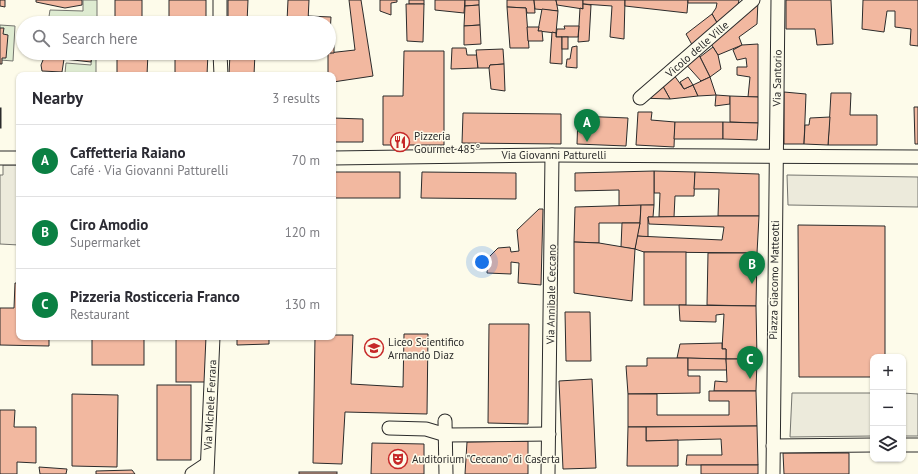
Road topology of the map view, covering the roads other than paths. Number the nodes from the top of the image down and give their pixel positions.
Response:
1 (220, 0) edge
2 (753, 0) edge
3 (778, 0) edge
4 (220, 16) edge
5 (220, 60) edge
6 (220, 72) edge
7 (640, 98) dead end
8 (552, 154) junction
9 (776, 156) junction
10 (918, 157) edge
11 (0, 158) edge
12 (16, 158) edge
13 (336, 158) edge
14 (213, 340) edge
15 (445, 421) dead end
16 (389, 428) dead end
17 (549, 434) junction
18 (446, 435) junction
19 (870, 445) edge
20 (906, 445) edge
21 (918, 445) edge
22 (772, 446) junction
23 (207, 469) edge
24 (192, 474) edge
25 (446, 474) edge
26 (548, 474) edge
27 (773, 474) edge

1 - 4 street
2 - 7 street, Vicolo delle Ville
3 - 9 street, Via Santorio
5 - 6 street
8 - 9 street, Via Giovanni Patturelli
8 - 13 street, Via Giovanni Patturelli
8 - 17 street, Via Annibale Ceccano
9 - 10 street
9 - 22 street, Piazza Giacomo Matteotti
11 - 12 street
14 - 23 street, Via Michele Ferrara
15 - 18 street
16 - 18 street
17 - 18 street
17 - 26 street, Via Annibale Ceccano
18 - 25 street
19 - 22 street
20 - 21 street
22 - 27 street, Piazza Giacomo Matteotti
23 - 24 street

